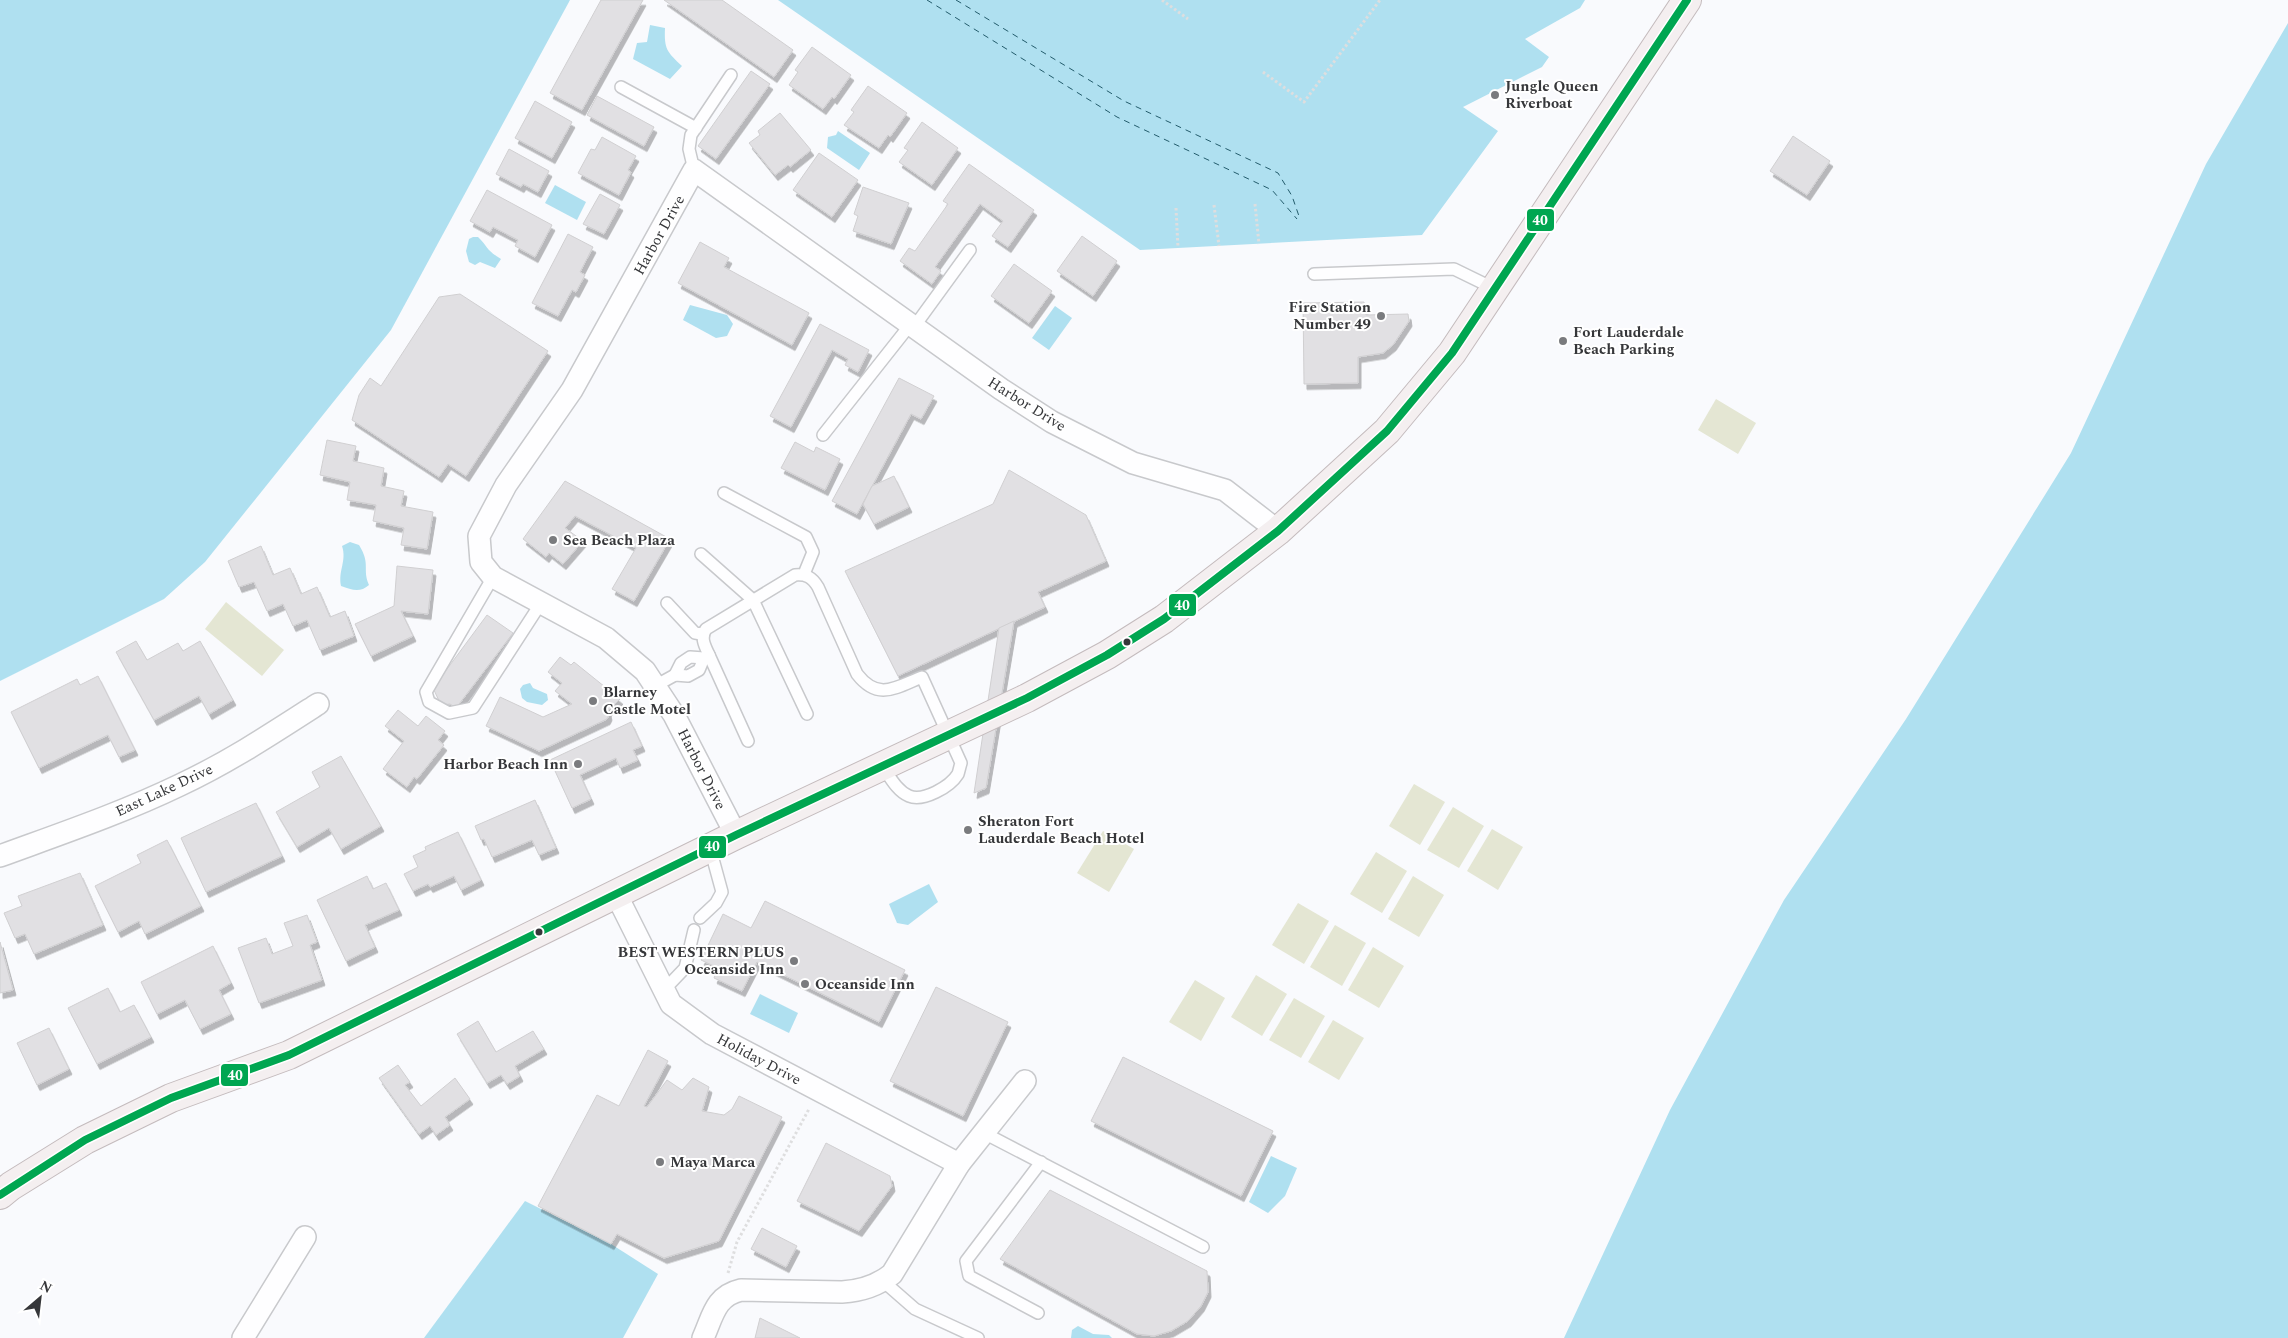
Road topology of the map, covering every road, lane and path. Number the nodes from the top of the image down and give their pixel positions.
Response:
1 (1162, 0) edge
2 (1380, 0) edge
3 (1687, 0) edge
4 (1188, 19) dead end
5 (1263, 72) dead end
6 (731, 75) dead end
7 (621, 87) dead end
8 (696, 128) junction
9 (694, 170) junction
10 (1255, 204) dead end
11 (1214, 205) dead end
12 (1176, 208) dead end
13 (1258, 244) dead end
14 (1219, 246) dead end
15 (1178, 248) dead end
16 (970, 250) dead end
17 (1314, 274) dead end
18 (1495, 289) junction
19 (912, 326) junction
20 (823, 435) dead end
21 (724, 493) dead end
22 (1278, 531) junction
23 (701, 554) dead end
24 (804, 574) junction
25 (494, 577) junction
26 (753, 600) junction
27 (541, 603) junction
28 (667, 603) dead end
29 (702, 634) junction
30 (707, 656) junction
31 (655, 686) junction
32 (318, 704) dead end
33 (807, 714) dead end
34 (948, 736) junction
35 (748, 741) dead end
36 (883, 767) junction
37 (736, 835) junction
38 (710, 848) junction
39 (0, 856) edge
40 (616, 894) junction
41 (700, 918) dead end
42 (694, 930) dead end
43 (664, 990) junction
44 (1025, 1081) dead end
45 (819, 1090) junction
46 (984, 1133) junction
47 (1041, 1162) junction
48 (959, 1164) junction
49 (0, 1195) edge
50 (305, 1237) dead end
51 (1203, 1247) dead end
52 (883, 1281) junction
53 (720, 1300) junction
54 (1038, 1313) dead end
55 (959, 1334) edge
56 (242, 1338) edge
57 (703, 1338) edge
58 (978, 1338) edge

1 - 4 path
2 - 5 path
3 - 18 main road
6 - 8 lane
7 - 8 lane
8 - 9 lane
9 - 19 street, Harbor Drive
9 - 25 street, Harbor Drive
10 - 13 path
11 - 14 path
12 - 15 path
16 - 19 lane
17 - 18 lane
18 - 22 main road
19 - 20 lane
19 - 22 street, Harbor Drive
21 - 24 lane
22 - 34 main road
23 - 26 lane
24 - 26 lane
24 - 34 lane
25 - 27 street, Harbor Drive
25 - 27 lane
26 - 29 lane
26 - 33 lane
27 - 31 street, Harbor Drive
28 - 29 lane
29 - 30 lane
30 - 31 lane
30 - 35 lane
31 - 37 street, Harbor Drive
32 - 39 street, East Lake Drive
34 - 36 main road
34 - 36 lane
36 - 37 main road
37 - 38 main road
38 - 40 main road
38 - 41 lane
40 - 43 street, Holiday Drive
40 - 49 main road
42 - 43 lane
43 - 45 street, Holiday Drive
44 - 46 street
45 - 48 street, Holiday Drive
45 - 53 path
46 - 47 lane
46 - 48 street
47 - 51 lane
47 - 54 lane
48 - 52 street
50 - 56 street
52 - 53 street
52 - 55 lane
53 - 57 street
55 - 58 lane

